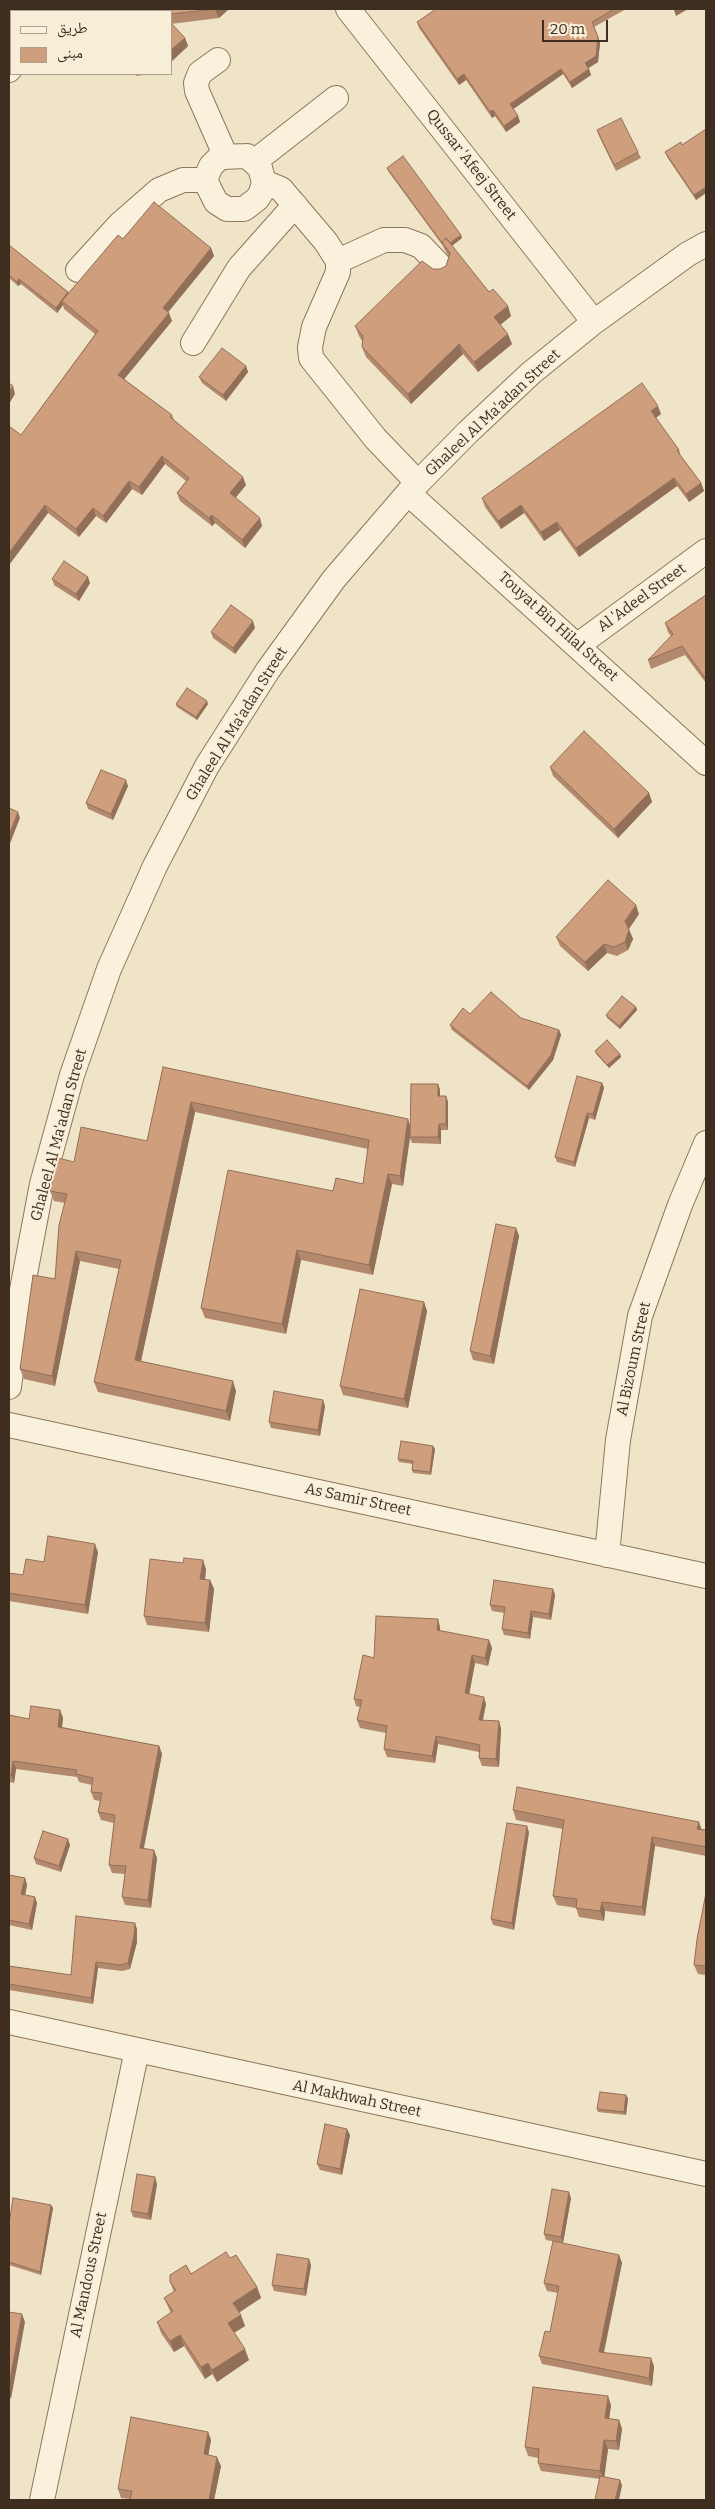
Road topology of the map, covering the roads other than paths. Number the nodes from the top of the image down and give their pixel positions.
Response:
1 (348, 9) edge
2 (218, 60) dead end
3 (336, 98) dead end
4 (226, 157) junction
5 (259, 172) junction
6 (205, 180) junction
7 (295, 205) junction
8 (706, 244) edge
9 (338, 261) junction
10 (440, 266) dead end
11 (78, 270) dead end
12 (594, 322) junction
13 (193, 343) dead end
14 (413, 488) junction
15 (706, 551) edge
16 (578, 646) junction
17 (706, 763) edge
18 (706, 1143) edge
19 (9, 1387) edge
20 (9, 1425) edge
21 (607, 1555) junction
22 (706, 1576) edge
23 (9, 2022) edge
24 (137, 2050) junction
25 (706, 2174) edge
26 (42, 2500) edge

1 - 12 street, Qussar 'Afeej Street
2 - 4 street
3 - 5 street
4 - 5 street
4 - 6 street
5 - 6 street
5 - 7 street
6 - 11 street
7 - 9 street
7 - 13 street
8 - 12 street, Ghaleel Al Ma'adan Street
9 - 10 street
9 - 14 street, Touyat Bin Hilal Street
12 - 14 street, Ghaleel Al Ma'adan Street
14 - 16 street, Touyat Bin Hilal Street
14 - 19 street, Ghaleel Al Ma'adan Street
15 - 16 street, Al 'Adeel Street
16 - 17 street, Touyat Bin Hilal Street
18 - 21 street, Al Bizoum Street
20 - 21 street, As Samir Street
21 - 22 street, As Samir Street
23 - 24 street, Al Makhwah Street
24 - 25 street, Al Makhwah Street
24 - 26 street, Al Mandous Street

